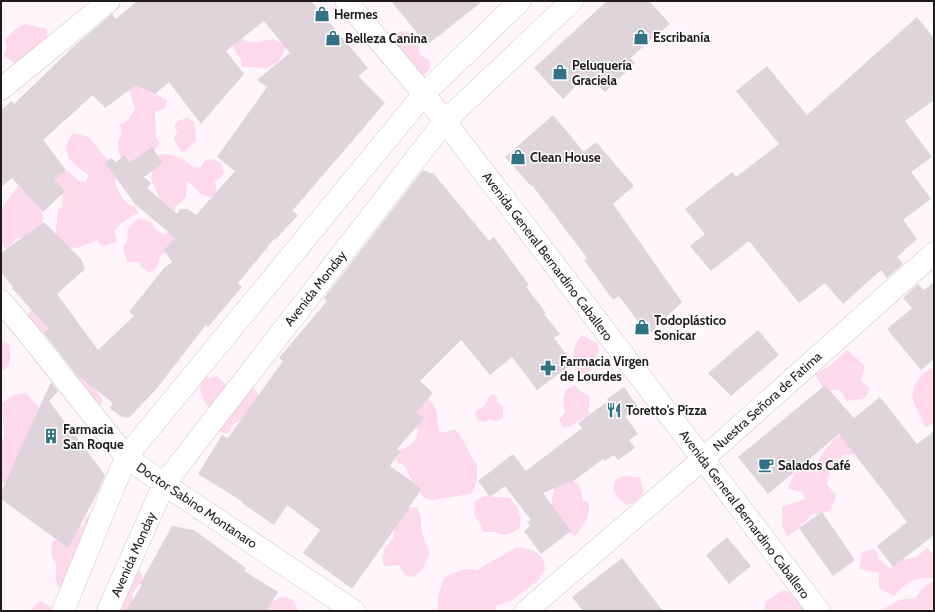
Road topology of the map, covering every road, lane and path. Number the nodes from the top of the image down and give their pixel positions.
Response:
1 (109, 1) edge
2 (346, 1) edge
3 (520, 1) edge
4 (572, 1) edge
5 (1, 89) edge
6 (424, 94) junction
7 (445, 121) junction
8 (934, 253) edge
9 (1, 301) edge
10 (126, 457) junction
11 (703, 459) junction
12 (164, 484) junction
13 (63, 611) edge
14 (108, 611) edge
15 (354, 611) edge
16 (526, 611) edge
17 (819, 611) edge

1 - 5 main road
2 - 6 main road, Avenida General Bernardino Caballero
3 - 6 main road
4 - 7 main road, Avenida Monday
6 - 7 main road, Avenida General Bernardino Caballero
6 - 10 main road
7 - 11 main road, Avenida General Bernardino Caballero
7 - 12 main road, Avenida Monday
8 - 11 main road, Nuestra Señora de Fatima
9 - 10 main road, Doctor Sabino Montanaro
10 - 12 main road, Doctor Sabino Montanaro
10 - 13 main road
11 - 16 main road, Nuestra Señora de Fatima
11 - 17 main road, Avenida General Bernardino Caballero
12 - 14 main road, Avenida Monday
12 - 15 main road, Doctor Sabino Montanaro

